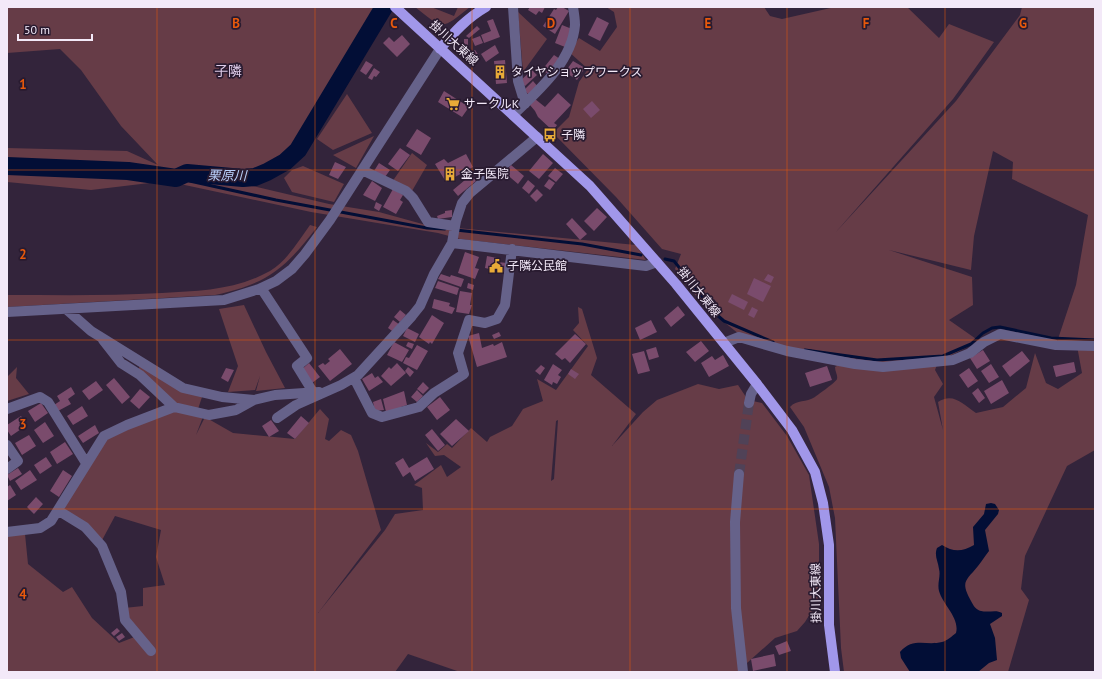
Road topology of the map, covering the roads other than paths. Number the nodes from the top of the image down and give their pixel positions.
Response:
1 (396, 7) edge
2 (486, 7) edge
3 (512, 7) edge
4 (573, 7) edge
5 (440, 49) junction
6 (525, 104) junction
7 (513, 115) junction
8 (537, 137) junction
9 (362, 170) junction
10 (455, 227) junction
11 (453, 241) junction
12 (512, 249) junction
13 (657, 262) junction
14 (261, 288) junction
15 (66, 309) junction
16 (7, 312) edge
17 (99, 335) junction
18 (724, 343) junction
19 (1095, 346) edge
20 (354, 378) junction
21 (757, 384) junction
22 (324, 391) junction
23 (313, 392) junction
24 (254, 400) junction
25 (749, 403) tunnel mouth
26 (174, 407) junction
27 (7, 409) edge
28 (277, 418) dead end
29 (7, 445) edge
30 (86, 463) junction
31 (7, 469) edge
32 (739, 474) tunnel mouth
33 (59, 511) junction
34 (7, 532) edge
35 (151, 651) dead end
36 (743, 672) edge
37 (835, 672) edge

1 - 5 main road, 掛川大東線
2 - 5 main road
3 - 6 street
4 - 6 street
5 - 7 main road, 掛川大東線
5 - 9 street
6 - 7 street
7 - 8 main road, 掛川大東線
8 - 10 street
8 - 13 main road, 掛川大東線
9 - 10 street
9 - 14 street
10 - 11 street
11 - 12 street
11 - 20 street
12 - 13 street
12 - 20 street
13 - 18 main road, 掛川大東線
14 - 15 street
14 - 23 street
15 - 16 street
15 - 17 street
17 - 24 street
17 - 26 street
18 - 19 street
18 - 21 main road, 掛川大東線
20 - 22 street
21 - 25 street
21 - 37 main road, 掛川大東線
22 - 23 street
22 - 28 street
23 - 24 street
24 - 26 street
26 - 30 street
27 - 30 street
29 - 31 street
30 - 33 street
32 - 36 street
33 - 34 street
33 - 35 street

